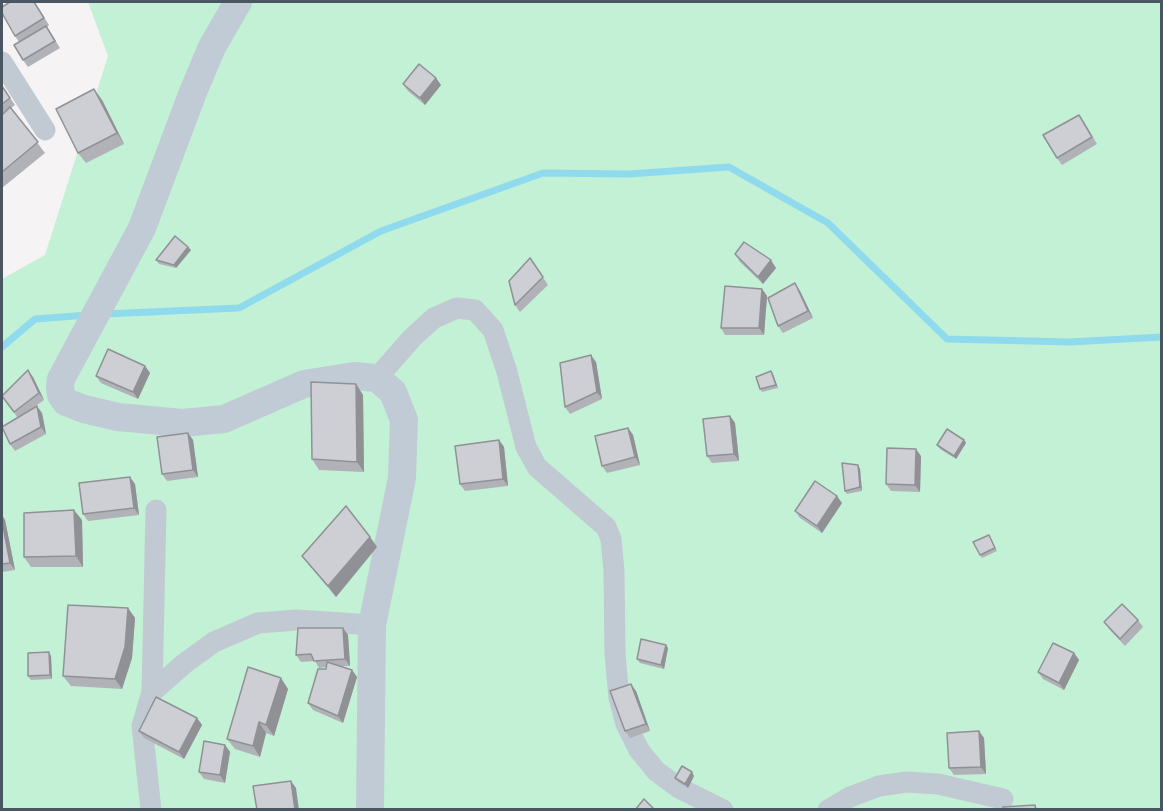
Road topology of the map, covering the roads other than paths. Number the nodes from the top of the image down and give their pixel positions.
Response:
1 (238, 2) edge
2 (2, 62) edge
3 (45, 130) dead end
4 (377, 378) junction
5 (156, 510) dead end
6 (372, 625) junction
7 (152, 692) junction
8 (1003, 799) dead end
9 (151, 810) edge
10 (370, 810) edge
11 (723, 810) edge
12 (828, 810) edge

1 - 4 main road
2 - 3 street
4 - 6 main road
4 - 11 street
5 - 7 street
6 - 7 street
6 - 10 main road
7 - 9 street
8 - 12 street

